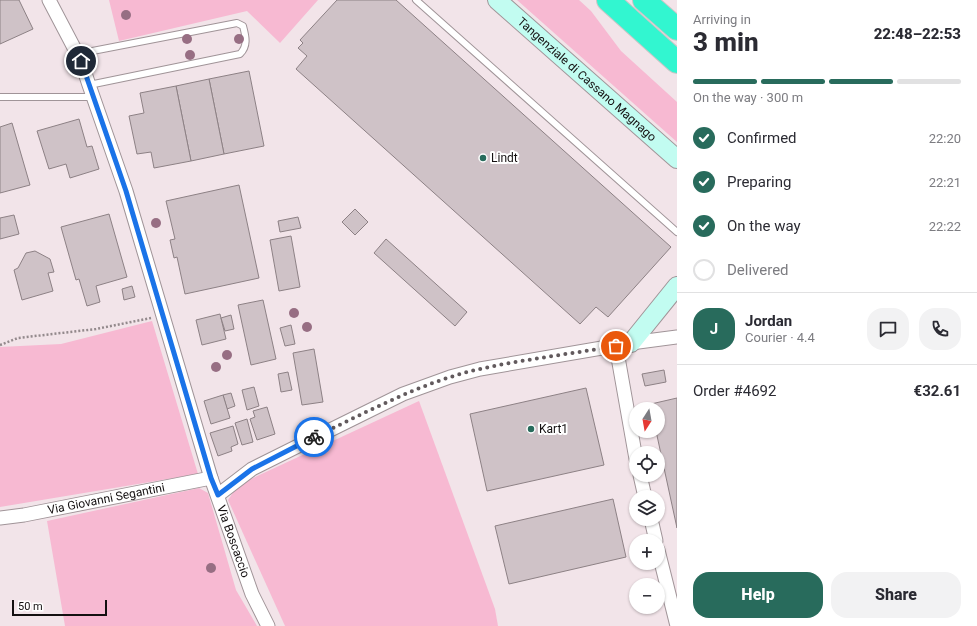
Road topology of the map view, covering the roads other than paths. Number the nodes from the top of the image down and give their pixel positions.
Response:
1 (49, 0) edge
2 (416, 0) edge
3 (497, 0) edge
4 (608, 0) edge
5 (644, 0) edge
6 (677, 29) edge
7 (77, 54) junction
8 (677, 62) edge
9 (91, 91) junction
10 (0, 97) edge
11 (677, 158) edge
12 (677, 232) edge
13 (677, 286) edge
14 (677, 337) edge
15 (623, 344) junction
16 (635, 446) edge
17 (211, 478) junction
18 (218, 495) junction
19 (0, 518) edge
20 (663, 570) edge
21 (268, 626) edge
22 (677, 626) edge

1 - 7 street, Via Boscaccio
2 - 12 lane
3 - 11 street, Tangenziale di Cassano Magnago
4 - 8 highway
5 - 6 highway
7 - 9 street, Via Boscaccio
7 - 9 lane
9 - 10 lane
9 - 17 street, Via Boscaccio
13 - 15 street
14 - 15 street
15 - 16 street
15 - 18 street
17 - 18 street, Via Boscaccio
17 - 19 street, Via Giovanni Segantini
18 - 21 street, Via Boscaccio
20 - 22 street

